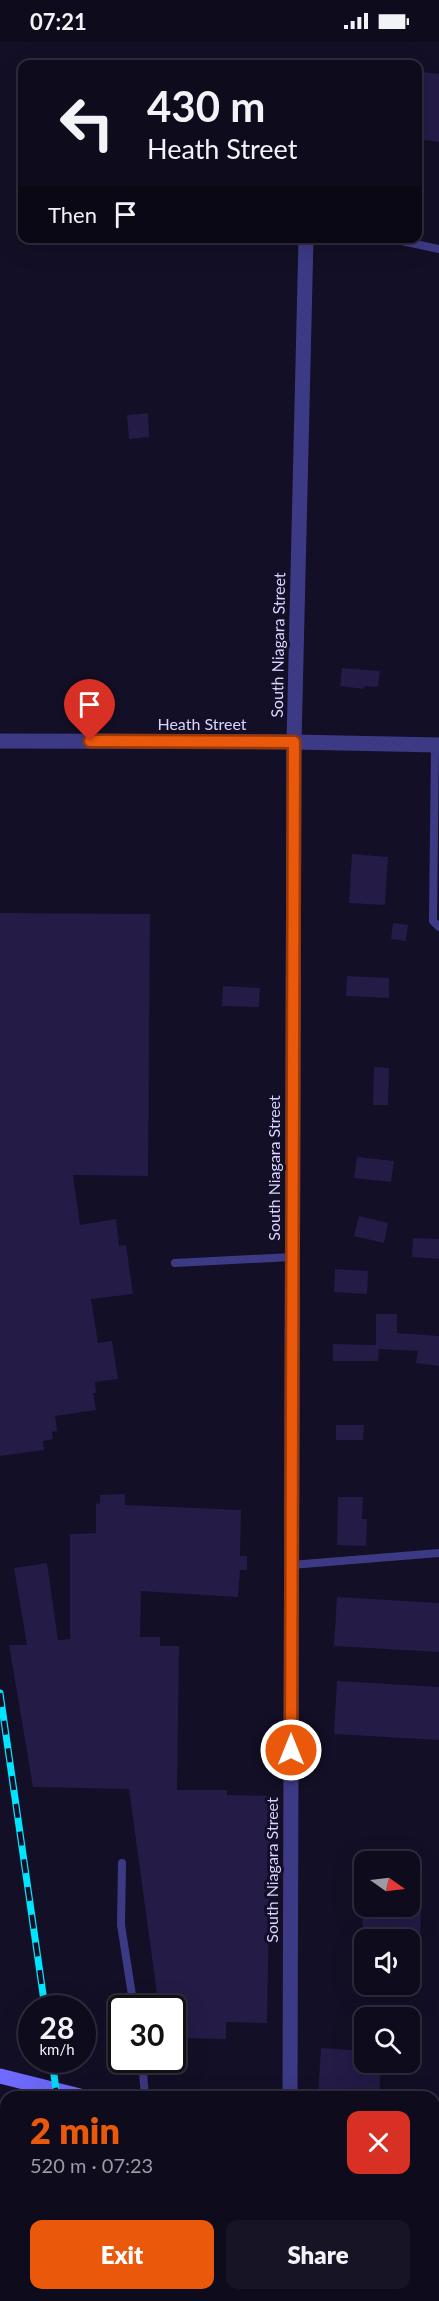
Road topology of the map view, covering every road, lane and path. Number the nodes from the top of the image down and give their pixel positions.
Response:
1 (306, 243) edge
2 (411, 243) edge
3 (439, 249) edge
4 (0, 741) edge
5 (294, 742) junction
6 (437, 745) edge
7 (439, 927) edge
8 (292, 1257) junction
9 (175, 1263) dead end
10 (439, 1553) edge
11 (291, 1564) junction
12 (122, 1863) dead end
13 (132, 1995) edge
14 (143, 2073) edge
15 (0, 2076) edge
16 (60, 2091) edge
17 (145, 2091) edge
18 (290, 2091) edge

1 - 5 street, South Niagara Street
2 - 3 lane
4 - 5 street, Heath Street
5 - 6 street, Heath Street
5 - 8 street, South Niagara Street
6 - 7 lane
8 - 9 lane
8 - 11 street, South Niagara Street
10 - 11 lane
11 - 18 street, South Niagara Street
12 - 13 lane
14 - 17 lane
15 - 16 street

